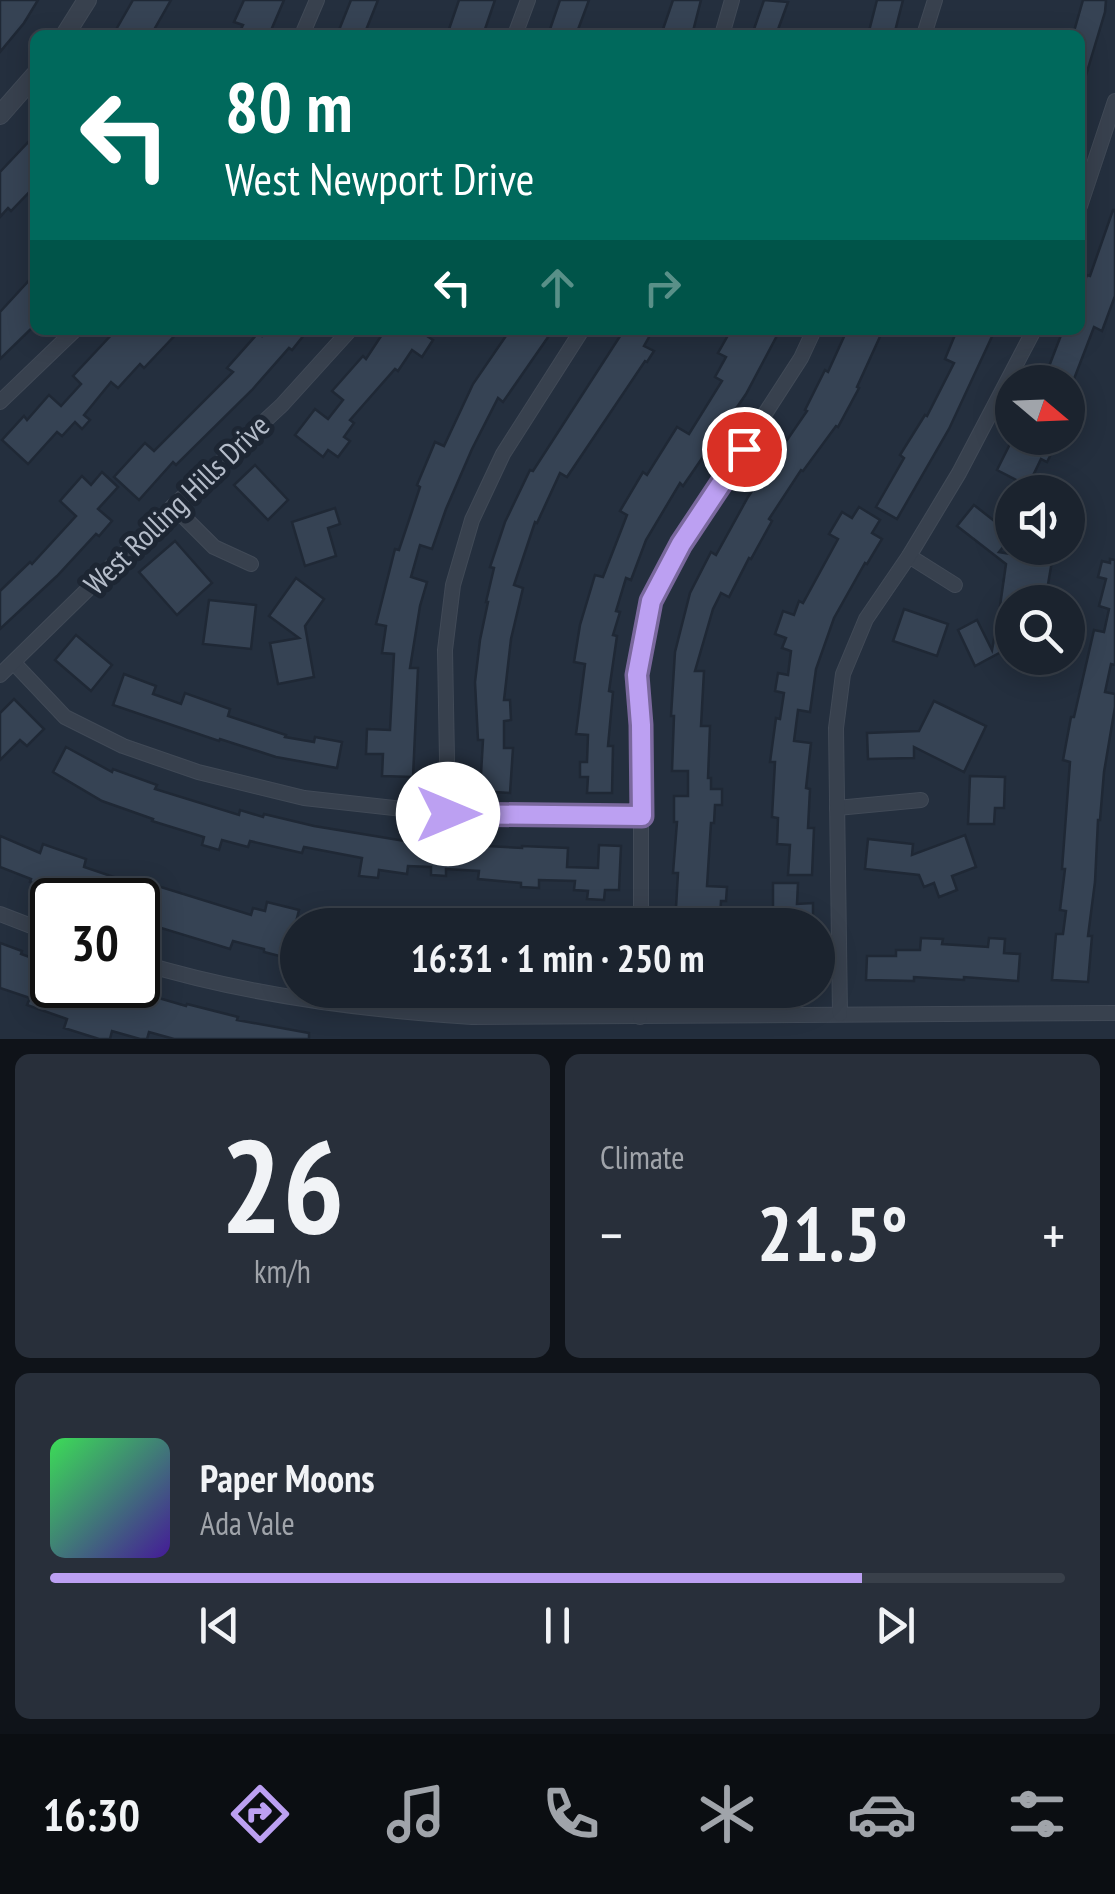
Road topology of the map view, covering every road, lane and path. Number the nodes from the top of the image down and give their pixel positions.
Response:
1 (87, 0) edge
2 (318, 0) edge
3 (528, 0) edge
4 (732, 0) edge
5 (934, 0) edge
6 (68, 30) edge
7 (304, 30) edge
8 (518, 30) edge
9 (723, 30) edge
10 (925, 30) edge
11 (30, 81) edge
12 (1115, 101) edge
13 (0, 114) edge
14 (1085, 191) edge
15 (71, 335) edge
16 (345, 335) edge
17 (579, 335) edge
18 (812, 335) edge
19 (1031, 335) edge
20 (0, 402) edge
21 (173, 506) junction
22 (909, 556) junction
23 (252, 564) dead end
24 (955, 585) dead end
25 (14, 662) junction
26 (0, 675) edge
27 (921, 800) dead end
28 (838, 808) junction
29 (448, 814) junction
30 (642, 816) junction
31 (641, 908) edge
32 (0, 914) edge
33 (30, 926) edge
34 (160, 969) edge
35 (640, 1008) edge
36 (1115, 1013) edge
37 (840, 1014) junction
38 (640, 1017) junction

1 - 6 street
2 - 7 street
3 - 8 street
4 - 9 street
5 - 10 street
11 - 13 street
12 - 14 street
15 - 20 street
16 - 21 street, West Rolling Hills Drive
17 - 29 street
18 - 30 street
19 - 22 street
21 - 23 street
21 - 25 street, West Rolling Hills Drive
22 - 24 street
22 - 28 street
25 - 26 street, West Rolling Hills Drive
25 - 29 street
27 - 28 street
28 - 37 street
29 - 30 street
30 - 31 street
32 - 33 street
34 - 38 street
35 - 38 street
36 - 37 street
37 - 38 street

